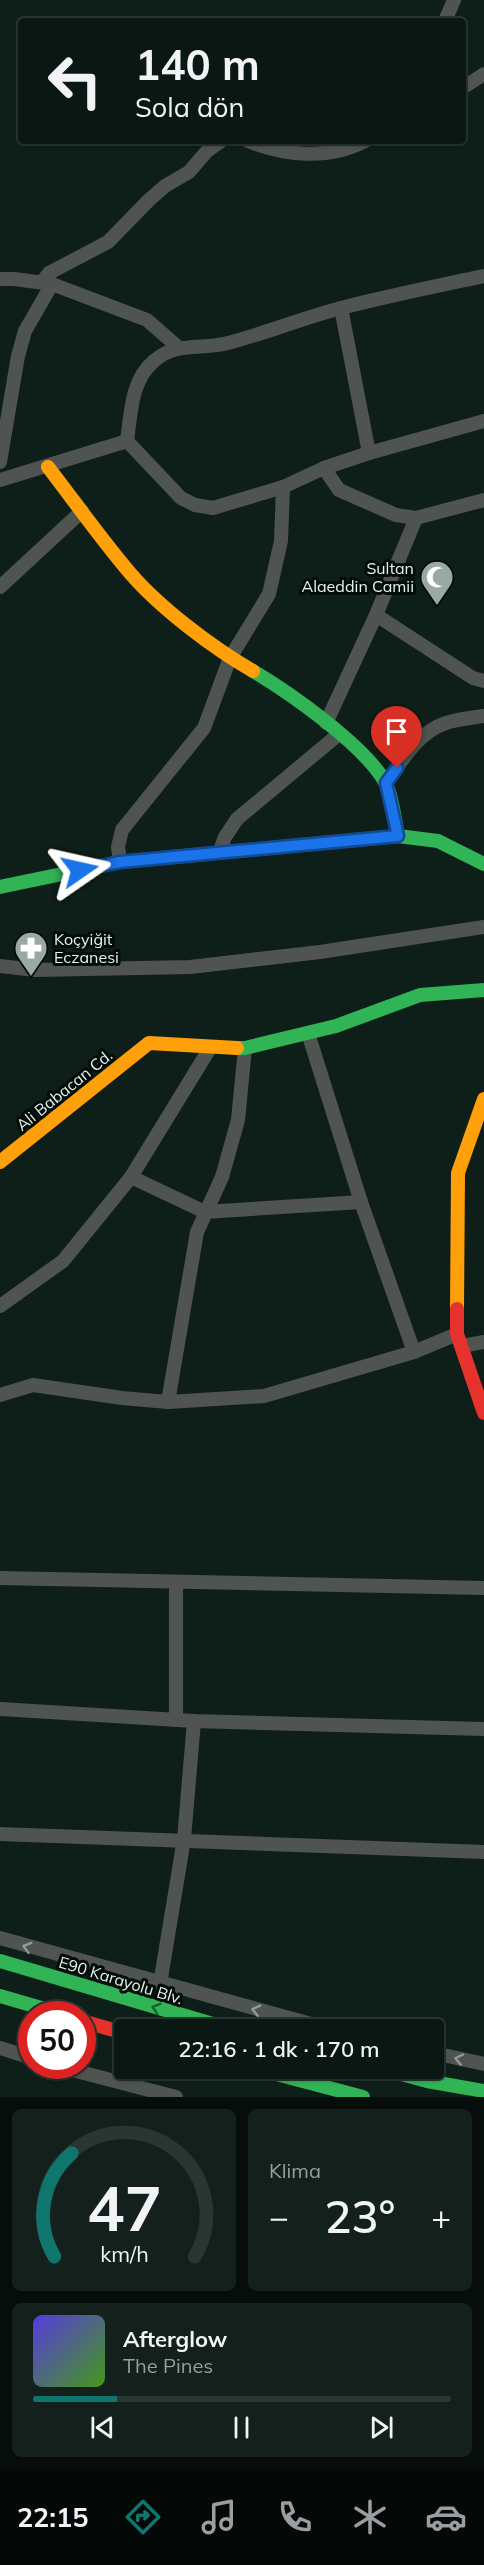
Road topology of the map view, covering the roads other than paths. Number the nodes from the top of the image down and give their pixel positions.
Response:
1 (454, 0) edge
2 (446, 18) edge
3 (484, 74) edge
4 (466, 86) edge
5 (216, 144) edge
6 (256, 144) edge
7 (356, 144) edge
8 (484, 276) edge
9 (0, 279) edge
10 (47, 283) junction
11 (341, 308) junction
12 (178, 347) junction
13 (484, 421) edge
14 (127, 441) junction
15 (369, 453) junction
16 (0, 462) edge
17 (48, 467) junction
18 (324, 468) junction
19 (0, 480) edge
20 (283, 487) junction
21 (484, 500) edge
22 (82, 511) junction
23 (416, 518) junction
24 (0, 587) edge
25 (376, 615) junction
26 (230, 658) junction
27 (484, 681) edge
28 (484, 716) edge
29 (326, 723) junction
30 (339, 735) junction
31 (386, 783) junction
32 (398, 836) junction
33 (219, 853) junction
34 (120, 862) junction
35 (484, 864) edge
36 (0, 887) edge
37 (484, 927) edge
38 (0, 966) edge
39 (484, 990) edge
40 (308, 1033) junction
41 (210, 1048) junction
42 (245, 1048) junction
43 (483, 1104) edge
44 (0, 1162) edge
45 (131, 1177) junction
46 (361, 1202) junction
47 (205, 1212) junction
48 (0, 1306) edge
49 (459, 1340) junction
50 (484, 1342) edge
51 (414, 1352) junction
52 (0, 1395) edge
53 (168, 1402) junction
54 (484, 1413) edge
55 (0, 1578) edge
56 (176, 1582) junction
57 (484, 1588) edge
58 (0, 1709) edge
59 (176, 1720) junction
60 (194, 1721) junction
61 (484, 1729) edge
62 (0, 1834) edge
63 (184, 1839) junction
64 (484, 1852) edge
65 (0, 1938) edge
66 (0, 1961) edge
67 (160, 1984) junction
68 (0, 1996) edge
69 (18, 2001) edge
70 (196, 2019) edge
71 (292, 2019) edge
72 (96, 2025) edge
73 (114, 2030) edge
74 (0, 2048) edge
75 (18, 2054) edge
76 (444, 2055) edge
77 (484, 2064) edge
78 (96, 2076) edge
79 (295, 2079) edge
80 (420, 2079) edge
81 (484, 2091) edge
82 (176, 2097) edge
83 (363, 2097) edge

1 - 2 street
3 - 4 street
5 - 10 street
6 - 7 street
8 - 11 street
9 - 10 street
10 - 12 street
10 - 16 street
11 - 12 street
11 - 15 street
12 - 14 street
13 - 15 street
14 - 17 street
14 - 20 street
15 - 18 street
17 - 19 street
17 - 22 main road
18 - 20 street
18 - 23 street
20 - 26 street
21 - 23 street
22 - 24 street
22 - 26 main road
23 - 25 street
25 - 27 street
25 - 29 street
26 - 29 main road
26 - 34 street
28 - 31 street
29 - 30 main road
30 - 31 main road
30 - 33 street
31 - 32 main road
32 - 33 main road
32 - 35 main road
33 - 34 main road
34 - 36 main road
37 - 38 street
39 - 40 main road
40 - 42 main road
40 - 46 street
41 - 42 main road
41 - 44 main road, Ali Babacan Cd.
41 - 45 street
42 - 47 street
43 - 49 main road
45 - 47 street
45 - 48 street
46 - 47 street
46 - 51 street
47 - 53 street
49 - 50 street
49 - 51 street
49 - 54 main road
51 - 53 street
52 - 53 street
55 - 56 street
56 - 57 street
56 - 59 street
58 - 59 street
59 - 60 street
60 - 61 street
60 - 63 street
62 - 63 street
63 - 64 street
63 - 67 street
67 -> 65 street
70 -> 66 main road, E90 Karayolu Blv.
71 -> 67 street
68 - 69 main road
72 - 73 main road
74 - 75 street
77 -> 76 street
78 - 82 street
79 - 83 main road
80 - 81 main road

